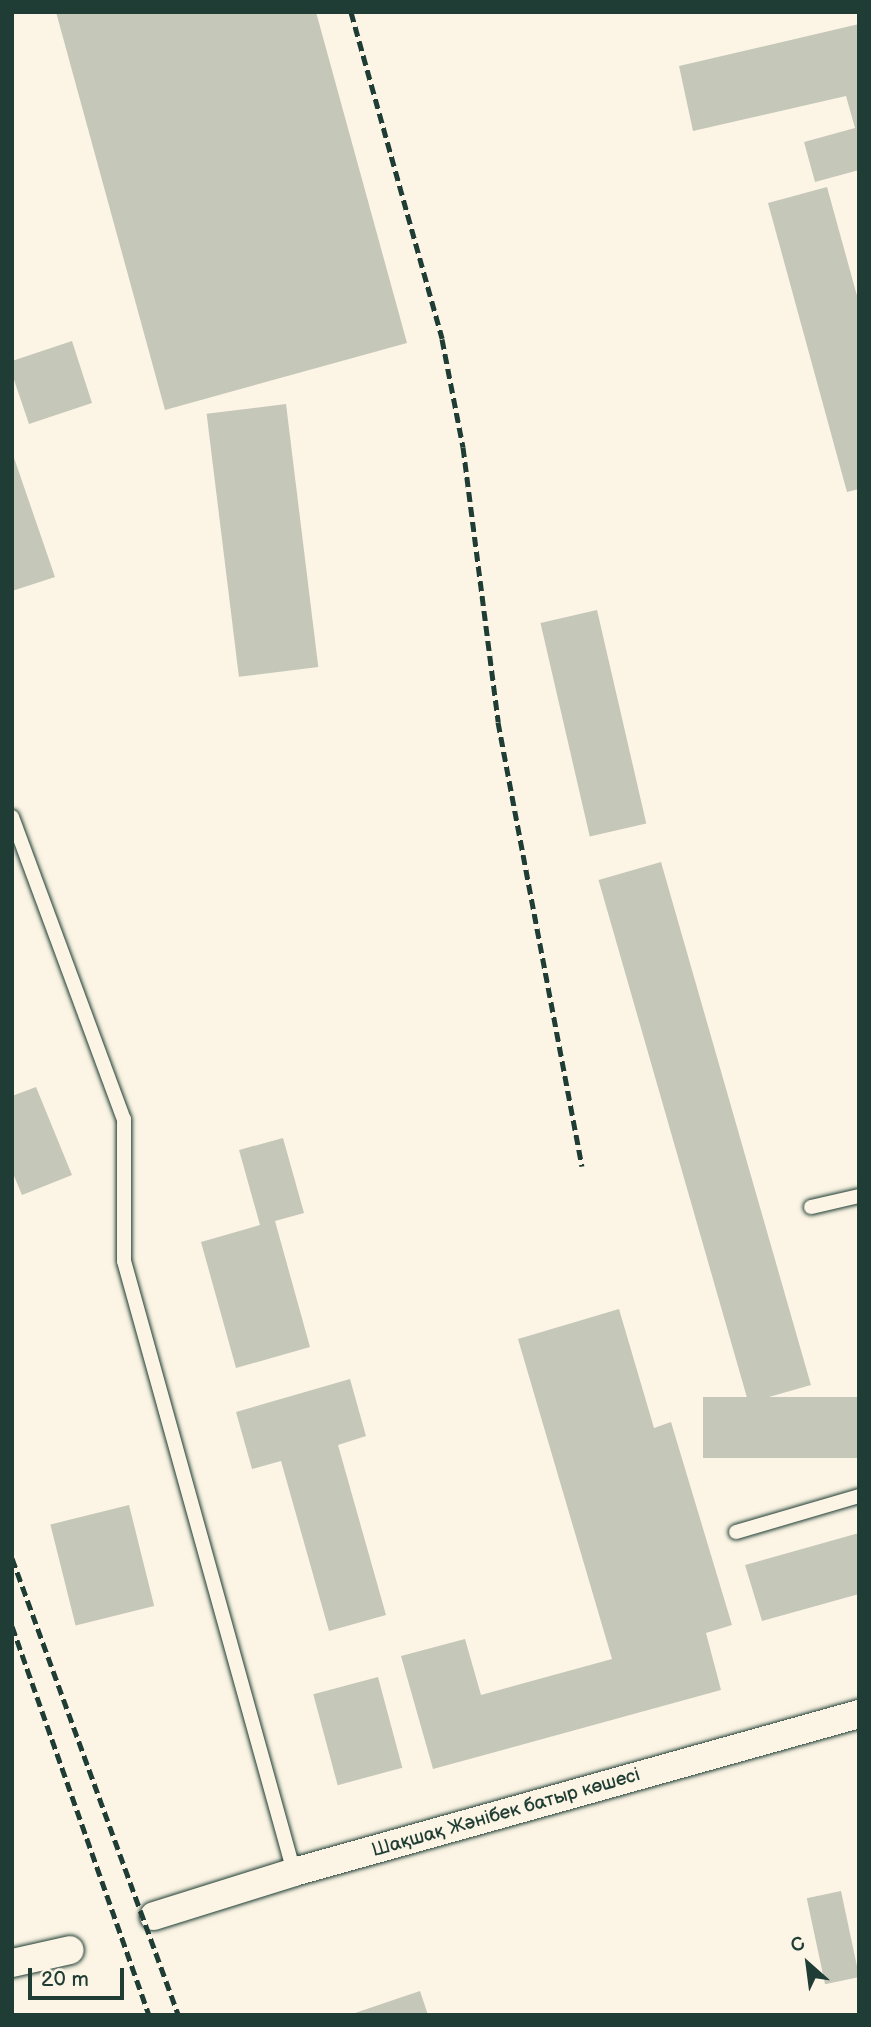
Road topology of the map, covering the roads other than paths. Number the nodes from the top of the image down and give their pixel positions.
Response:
1 (12, 817) edge
2 (859, 1196) edge
3 (811, 1207) dead end
4 (859, 1496) edge
5 (736, 1532) dead end
6 (859, 1714) edge
7 (294, 1872) junction
8 (154, 1916) dead end
9 (70, 1950) dead end
10 (12, 1963) edge

1 - 7 lane
2 - 3 lane
4 - 5 lane
6 - 7 street, Шақшақ Жәнібек батыр көшесі
7 - 8 street, Шақшақ Жәнібек батыр көшесі
9 - 10 street

